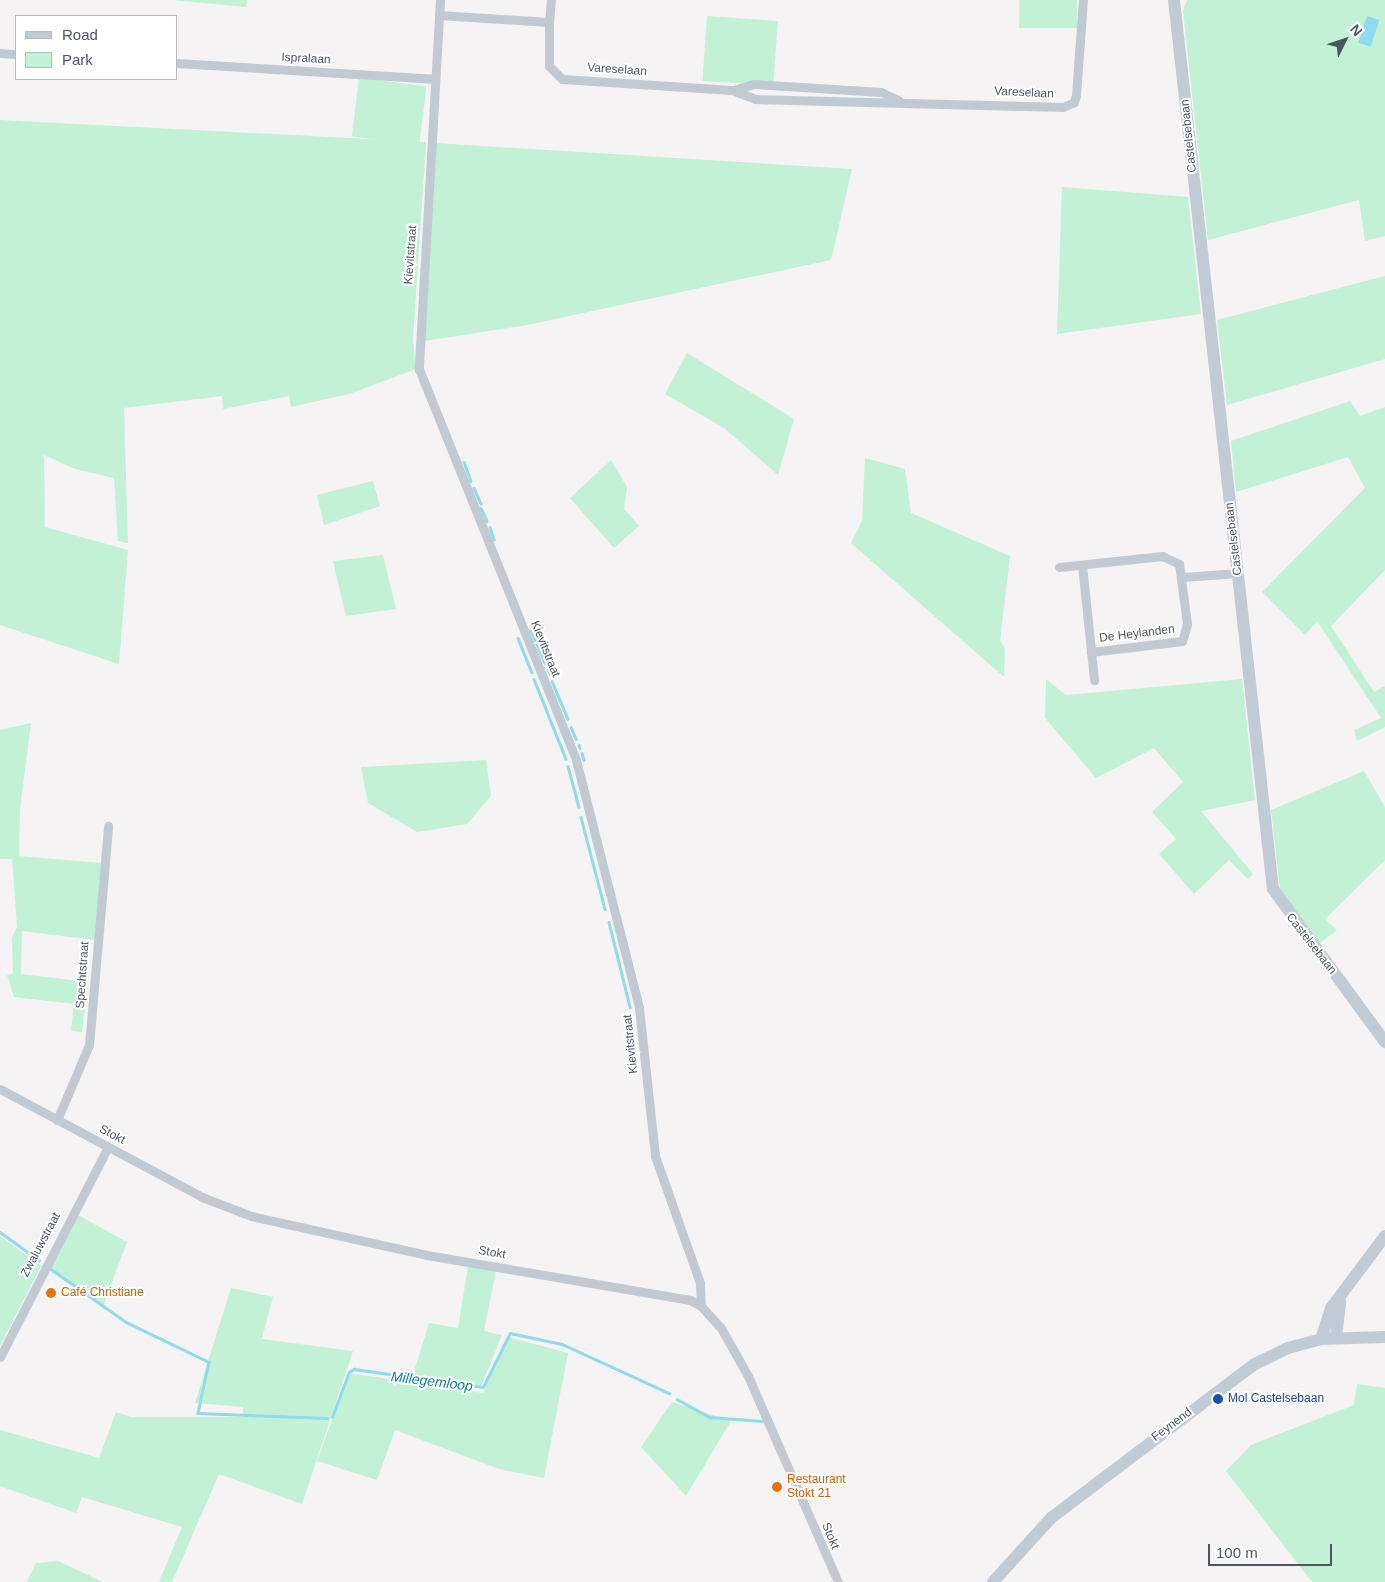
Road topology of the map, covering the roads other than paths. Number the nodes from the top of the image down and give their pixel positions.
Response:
1 (440, 0) edge
2 (551, 0) edge
3 (1083, 0) edge
4 (1087, 0) edge
5 (1174, 0) edge
6 (439, 15) junction
7 (549, 22) junction
8 (0, 53) edge
9 (15, 54) edge
10 (178, 63) edge
11 (434, 79) junction
12 (732, 90) junction
13 (898, 100) junction
14 (1082, 565) junction
15 (1059, 567) dead end
16 (1238, 573) junction
17 (1183, 577) junction
18 (1091, 652) junction
19 (1094, 680) dead end
20 (108, 826) dead end
21 (1385, 1042) edge
22 (0, 1089) edge
23 (57, 1120) junction
24 (108, 1147) junction
25 (1385, 1236) edge
26 (1340, 1302) junction
27 (701, 1306) junction
28 (1336, 1336) junction
29 (1385, 1337) edge
30 (1321, 1339) junction
31 (0, 1357) edge
32 (838, 1582) edge
33 (993, 1582) edge

1 - 6 street, Kievitstraat
2 - 7 street, Vareselaan
3 - 4 street
3 - 13 street, Vareselaan
5 - 16 street, Castelsebaan
6 - 7 street
6 - 11 street, Kievitstraat
7 - 12 street, Vareselaan
8 - 9 street
10 - 11 street, Ispralaan
11 - 27 street, Kievitstraat
12 - 13 street, Vareselaan
12 - 13 street, Vareselaan
14 - 15 street
14 - 17 street
14 - 18 street, De Heylanden
16 - 17 street
16 - 21 street, Castelsebaan
17 - 18 street, De Heylanden
18 - 19 street, De Heylanden
20 - 23 street, Spechtstraat
22 - 23 street, Stokt
23 - 24 street, Stokt
24 - 27 street, Stokt
24 - 31 street, Zwaluwstraat
25 - 26 street
26 - 28 street
26 - 30 street
27 - 32 street, Stokt
28 - 29 street, Feynend
28 - 30 street, Feynend
30 - 33 street, Feynend

